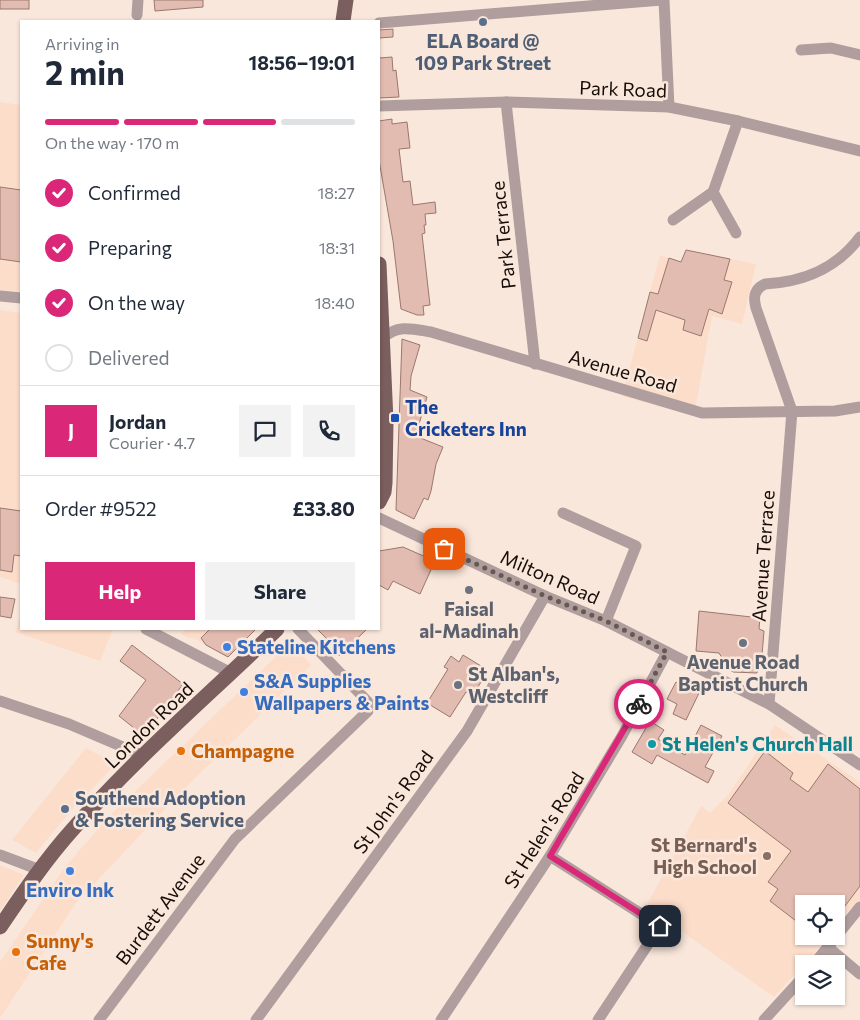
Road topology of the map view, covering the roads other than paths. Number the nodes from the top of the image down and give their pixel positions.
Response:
1 (138, 0) edge
2 (335, 0) edge
3 (346, 0) edge
4 (663, 0) edge
5 (137, 15) dead end
6 (334, 20) edge
7 (343, 20) edge
8 (380, 23) edge
9 (801, 50) dead end
10 (860, 55) edge
11 (506, 102) junction
12 (380, 106) edge
13 (669, 107) junction
14 (738, 121) junction
15 (860, 152) edge
16 (713, 192) junction
17 (673, 220) dead end
18 (736, 233) dead end
19 (860, 237) edge
20 (380, 282) edge
21 (0, 296) edge
22 (20, 298) edge
23 (383, 338) junction
24 (535, 364) junction
25 (860, 407) edge
26 (792, 411) junction
27 (380, 500) edge
28 (563, 513) dead end
29 (380, 518) edge
30 (545, 596) junction
31 (606, 621) junction
32 (148, 630) edge
33 (276, 630) edge
34 (299, 630) edge
35 (667, 652) junction
36 (231, 673) junction
37 (0, 701) edge
38 (769, 704) junction
39 (144, 756) junction
40 (860, 765) edge
41 (0, 855) edge
42 (550, 856) junction
43 (40, 870) junction
44 (860, 907) edge
45 (0, 927) edge
46 (829, 948) junction
47 (822, 955) edge
48 (860, 974) edge
49 (795, 986) edge
50 (99, 1020) edge
51 (256, 1020) edge
52 (441, 1020) edge
53 (598, 1020) edge
54 (764, 1020) edge

1 - 5 street
2 - 6 main road
3 - 7 main road
4 - 8 street
4 - 13 street
9 - 10 street
11 - 12 street, Park Road
11 - 13 street, Park Road
11 - 24 street, Park Terrace
13 - 14 street, Park Road
14 - 15 street, Park Road
14 - 16 street
16 - 17 street
16 - 18 street
19 - 26 street
20 - 23 main road
21 - 22 street
23 - 24 street, Avenue Road
23 - 27 main road
24 - 26 street, Avenue Road
25 - 26 street, Avenue Road
26 - 38 street, Avenue Terrace
28 - 31 street
29 - 30 street, Milton Road
30 - 31 street, Milton Road
30 - 51 street, St John's Road
31 - 35 street, Milton Road
32 - 36 street
33 - 36 main road, London Road
34 - 50 street, Burdett Avenue
35 - 38 street, Milton Road
35 - 42 street, St Helen's Road
36 - 39 main road, London Road
37 - 39 street
38 - 40 street, Milton Road
39 - 43 main road, London Road
41 - 43 street
42 - 52 street, St Helen's Road
42 - 53 street
43 - 45 main road, London Road
44 - 46 street
46 - 47 street
46 - 48 street
49 - 54 street

